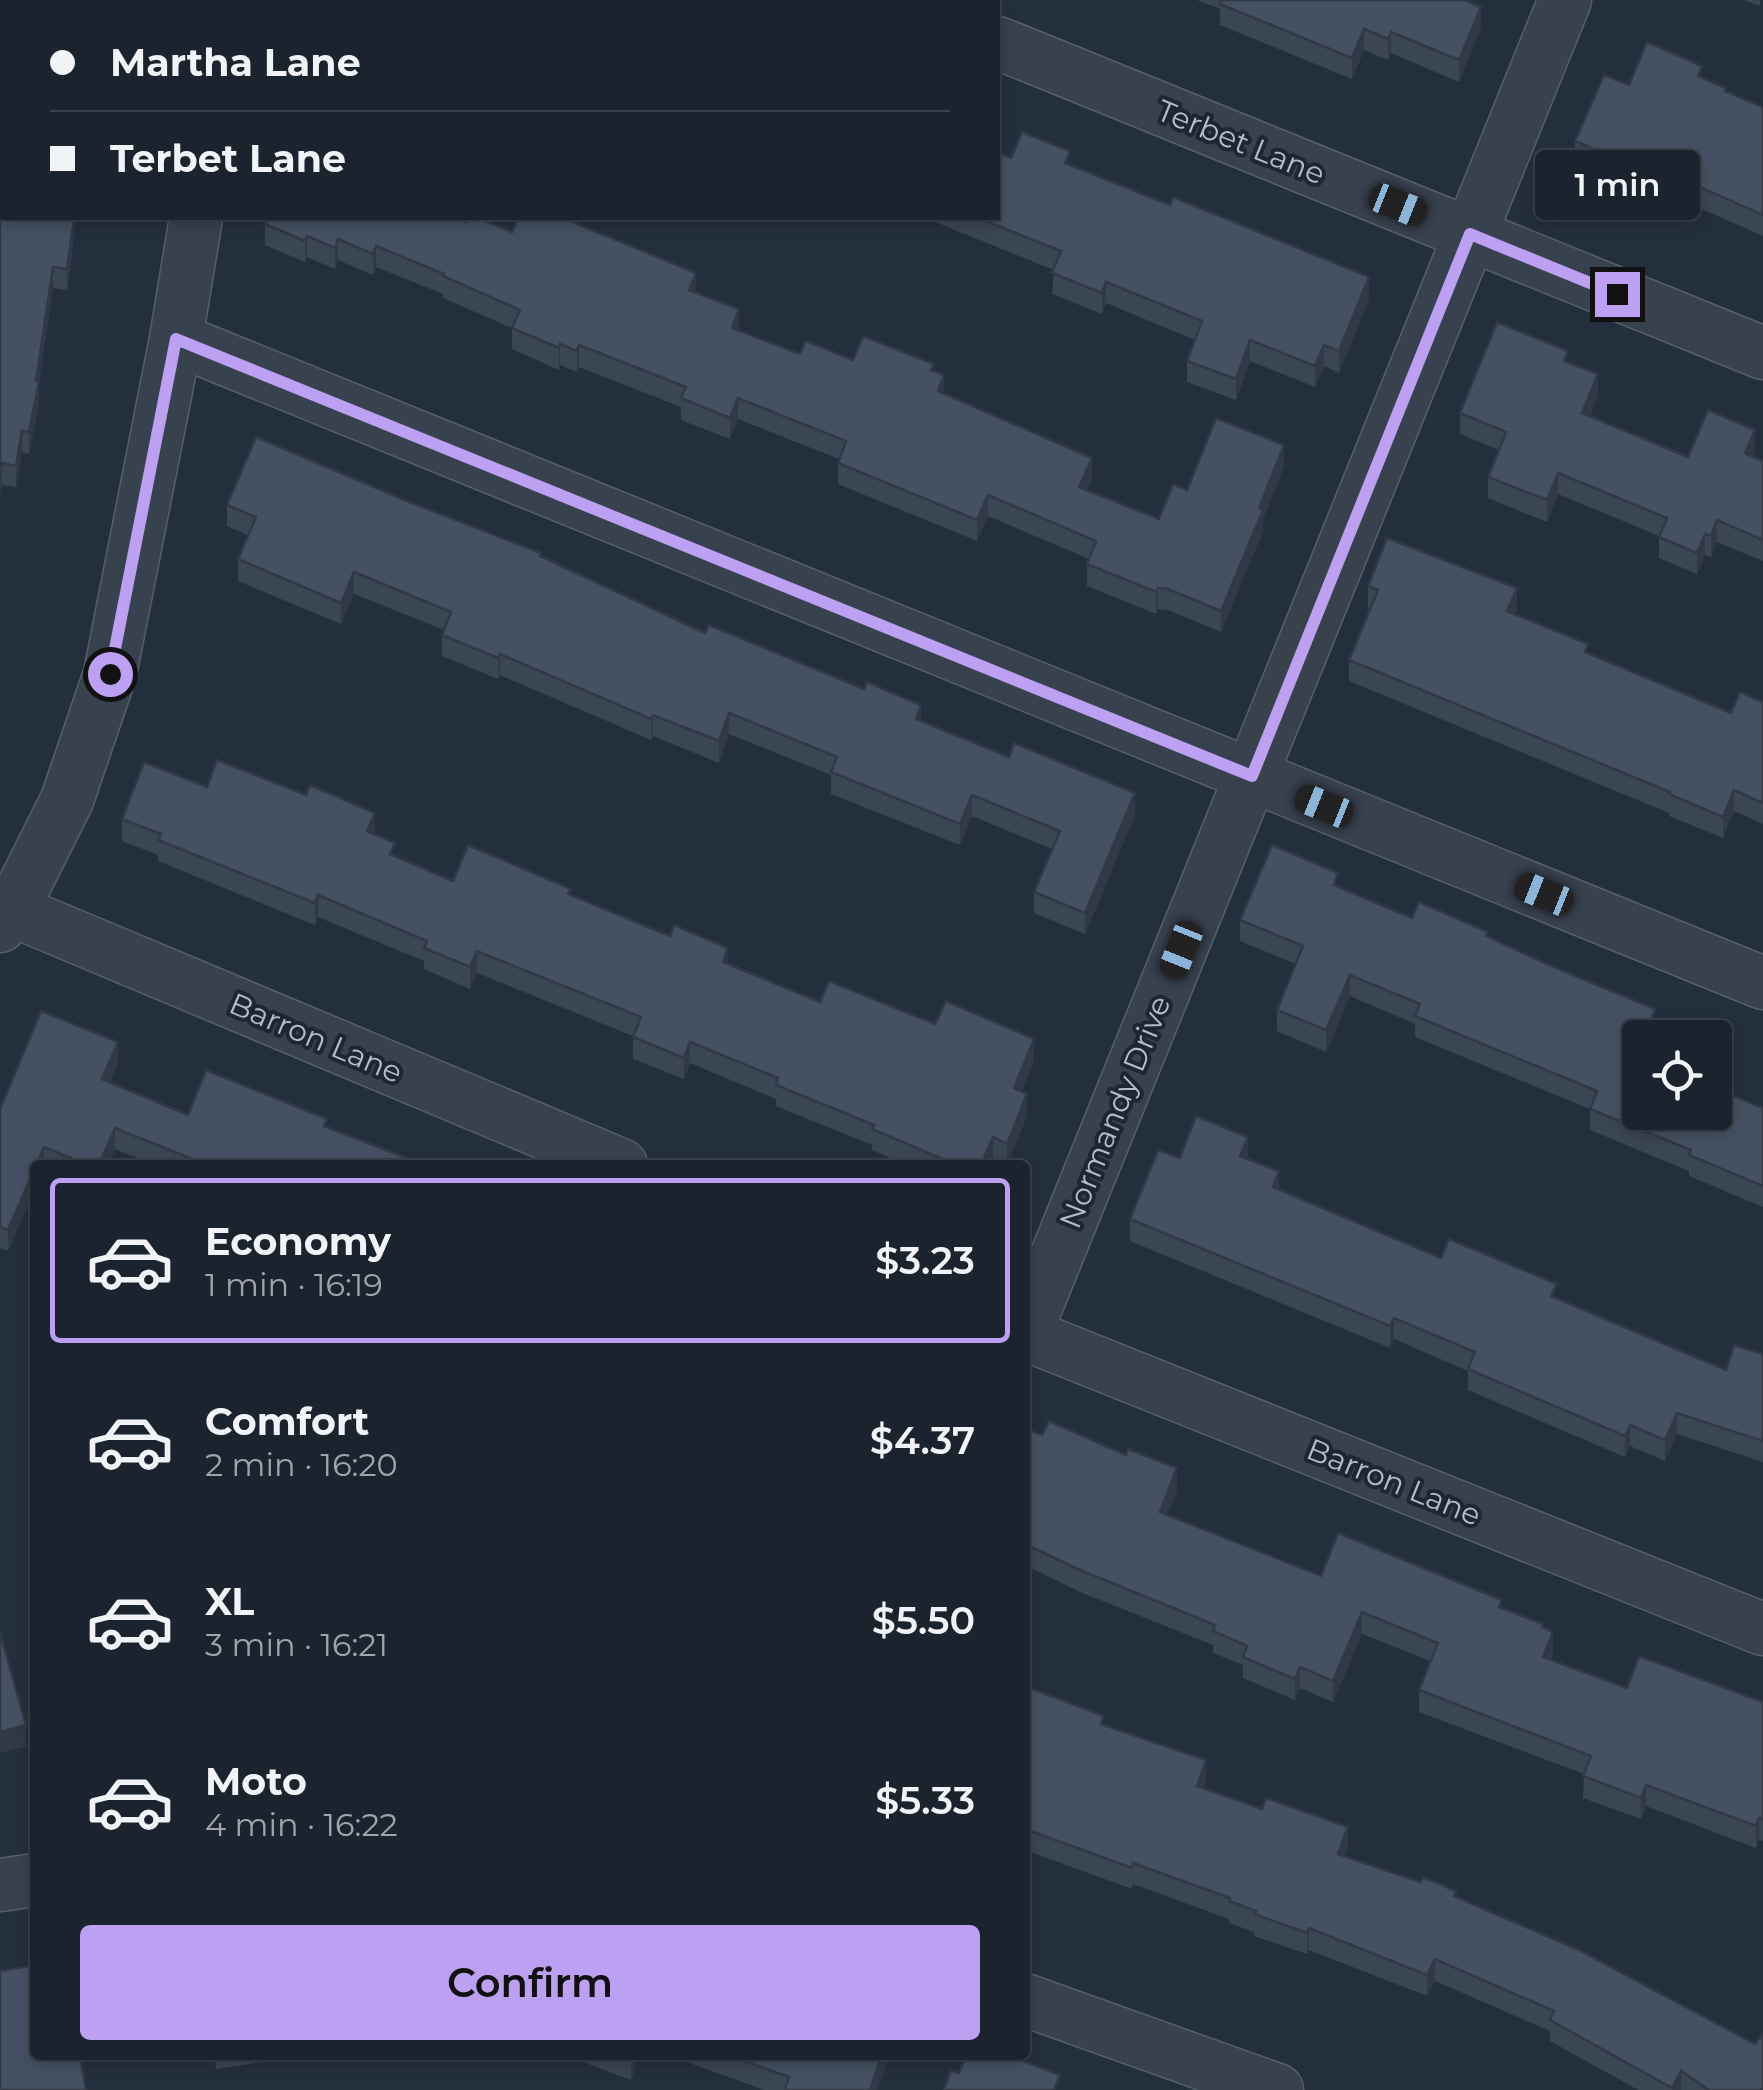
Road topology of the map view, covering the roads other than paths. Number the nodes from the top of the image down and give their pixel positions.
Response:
1 (1565, 0) edge
2 (1000, 44) edge
3 (196, 220) edge
4 (1470, 234) junction
5 (176, 339) junction
6 (1763, 353) edge
7 (1252, 776) junction
8 (6, 918) edge
9 (1763, 983) edge
10 (609, 1160) edge
11 (1030, 1322) edge
12 (1030, 1336) edge
13 (1763, 1629) edge
14 (30, 1881) edge
15 (0, 1886) edge
16 (1030, 2002) edge
17 (1220, 2081) edge
18 (1277, 2090) edge

1 - 4 street, Normandy Drive
2 - 4 street, Terbet Lane
3 - 5 street
4 - 6 street, Terbet Lane
4 - 7 street, Normandy Drive
5 - 7 street
5 - 8 street
7 - 9 street
7 - 11 street, Normandy Drive
8 - 10 street, Barron Lane
12 - 13 street, Barron Lane
14 - 15 street
16 - 17 street
17 - 18 street

